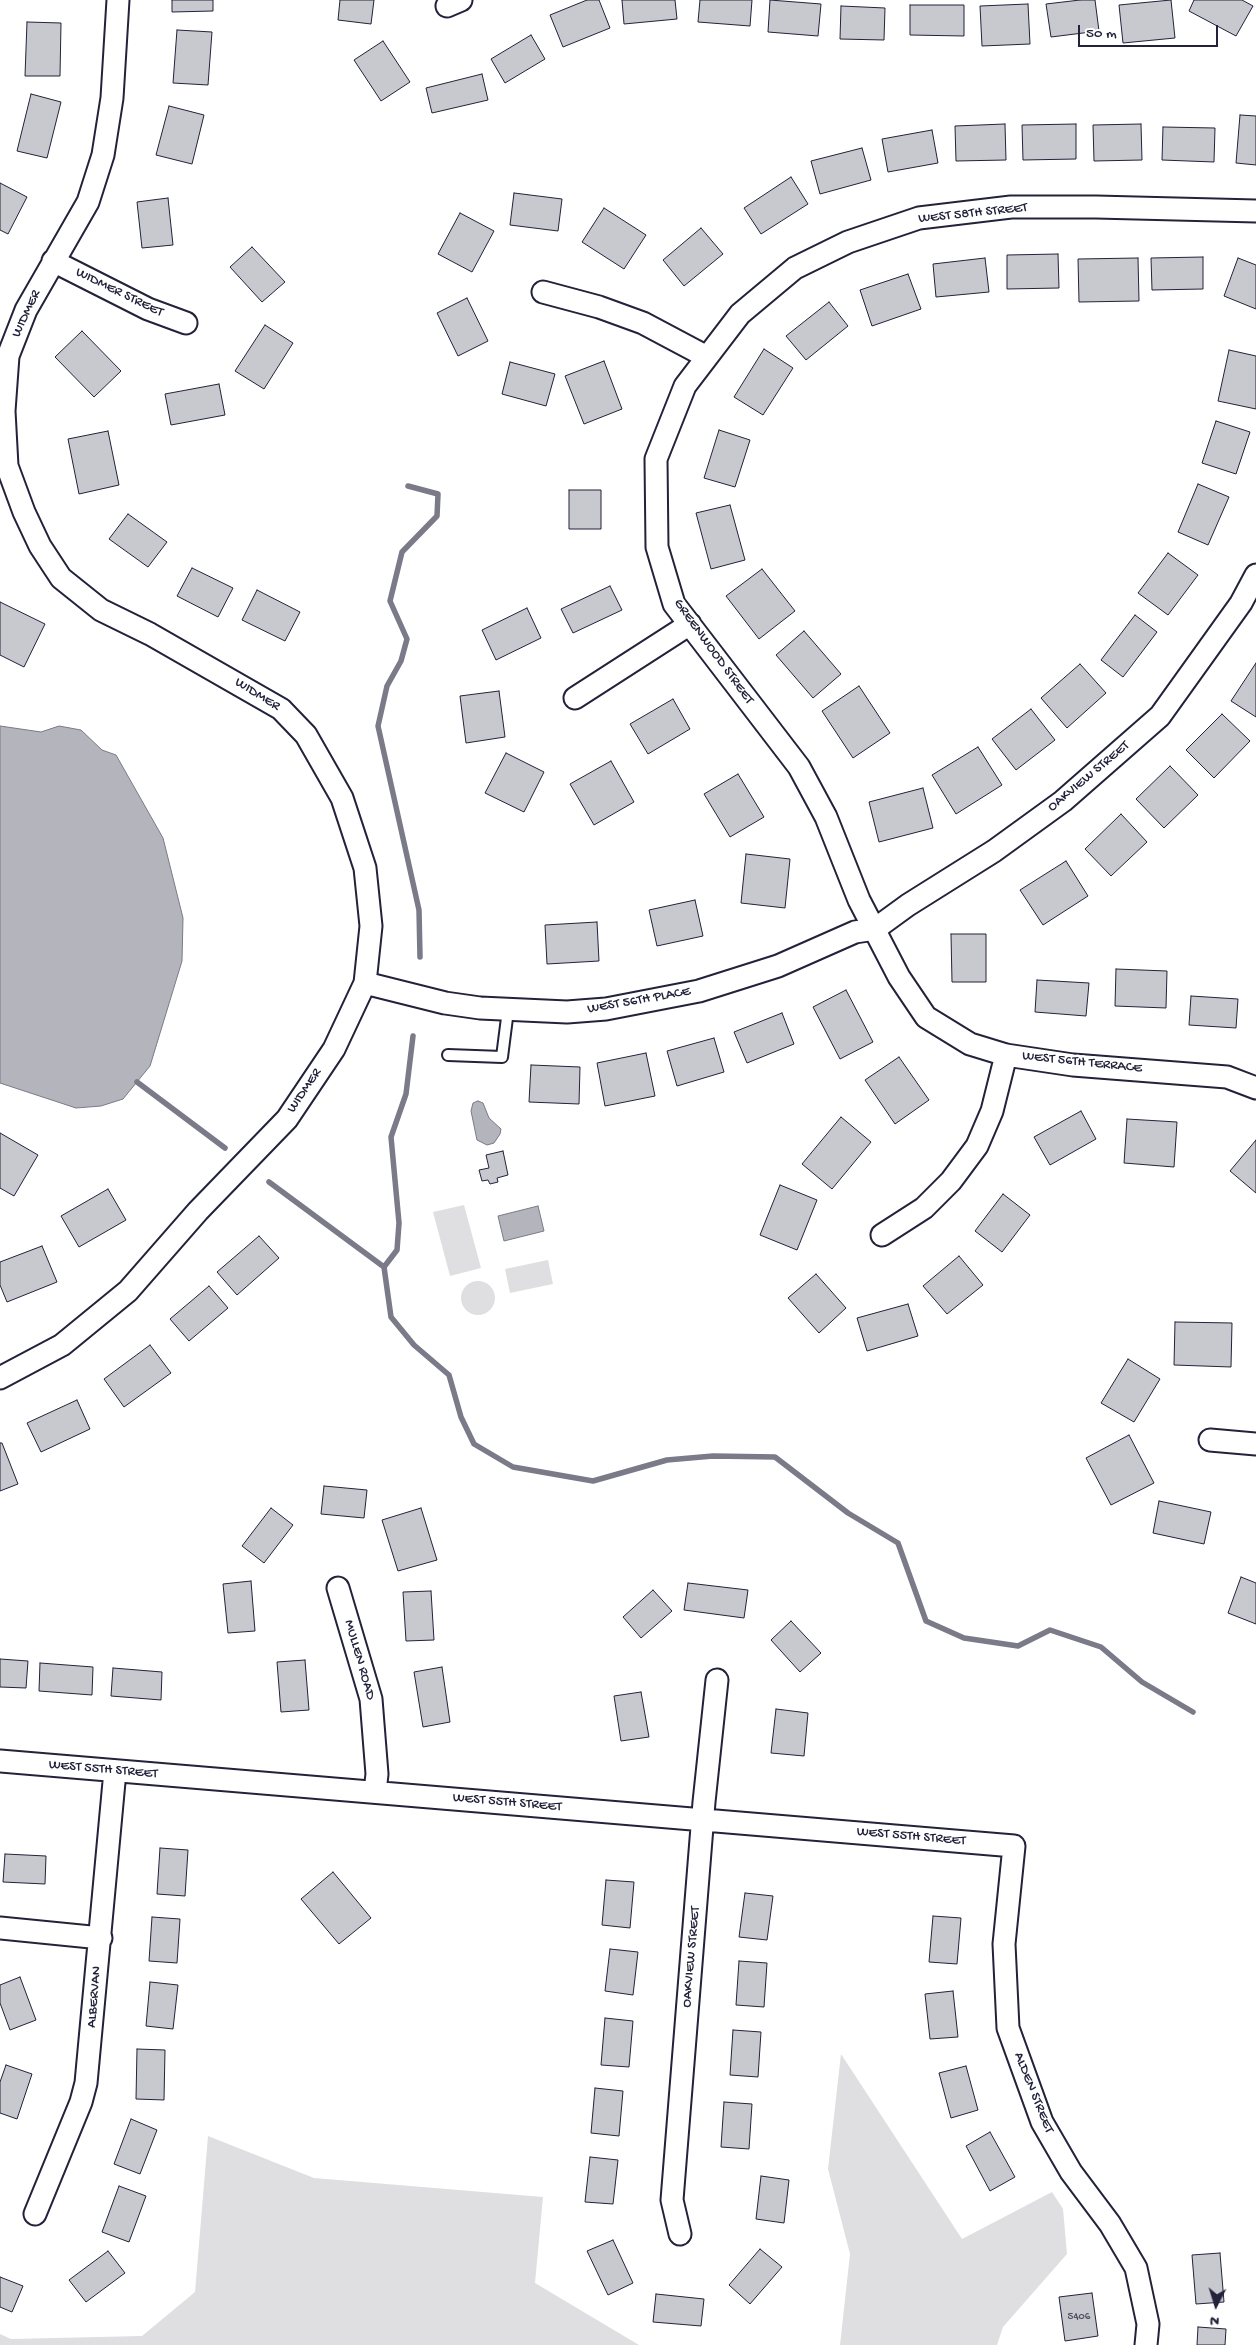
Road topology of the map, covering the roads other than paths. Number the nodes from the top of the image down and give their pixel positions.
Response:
1 (118, 0) edge
2 (1256, 212) edge
3 (53, 261) junction
4 (543, 292) dead end
5 (186, 323) dead end
6 (707, 357) junction
7 (8, 497) edge
8 (1256, 575) edge
9 (690, 624) junction
10 (575, 698) dead end
11 (875, 930) junction
12 (365, 983) junction
13 (508, 1010) junction
14 (1006, 1055) junction
15 (448, 1056) dead end
16 (1256, 1088) edge
17 (882, 1235) dead end
18 (0, 1378) edge
19 (1210, 1440) dead end
20 (1256, 1444) edge
21 (338, 1588) dead end
22 (717, 1680) dead end
23 (0, 1761) edge
24 (115, 1771) junction
25 (375, 1792) junction
26 (703, 1820) junction
27 (1014, 1846) joint
28 (0, 1928) edge
29 (101, 1938) junction
30 (35, 2214) dead end
31 (680, 2234) dead end
32 (1146, 2345) edge

1 - 3 street, WIDMER
2 - 6 street, WEST 58TH STREET
3 - 5 street, WIDMER STREET
3 - 7 street, WIDMER
4 - 6 street
6 - 9 street, GREENWOOD STREET
7 - 12 street, WIDMER
8 - 11 street, OAKVIEW STREET
9 - 10 street
9 - 11 street, GREENWOOD STREET
11 - 13 street, WEST 56TH PLACE
11 - 14 street, WEST 56TH TERRACE
12 - 13 street, WEST 56TH PLACE
12 - 18 street, WIDMER
13 - 15 lane
14 - 16 street, WEST 56TH TERRACE
14 - 17 street
19 - 20 street
21 - 25 street, MULLEN ROAD
22 - 26 street, OAKVIEW STREET
23 - 24 street, WEST 55TH STREET
24 - 25 street, WEST 55TH STREET
24 - 29 street, ALBERVAN
25 - 26 street, WEST 55TH STREET
26 - 27 street, WEST 55TH STREET
26 - 31 street, OAKVIEW STREET
27 - 32 street, ALDEN STREET
28 - 29 street
29 - 30 street, ALBERVAN

